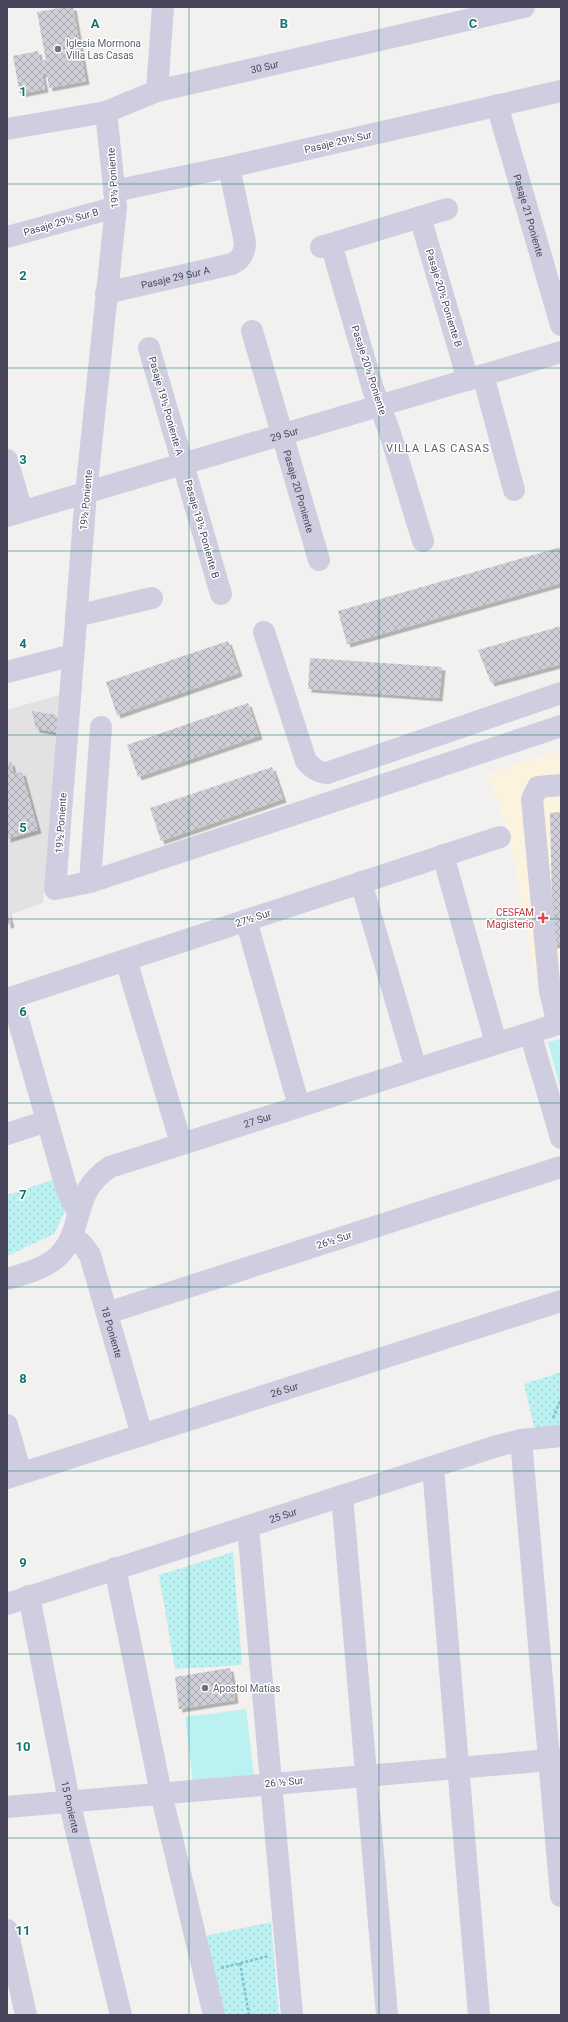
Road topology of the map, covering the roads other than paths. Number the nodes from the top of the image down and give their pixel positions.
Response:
1 (163, 7) edge
2 (524, 7) edge
3 (157, 91) junction
4 (561, 91) edge
5 (498, 105) junction
6 (106, 112) junction
7 (7, 129) edge
8 (229, 167) junction
9 (115, 199) junction
10 (447, 209) dead end
11 (420, 217) junction
12 (7, 237) edge
13 (106, 294) junction
14 (561, 325) edge
15 (252, 331) dead end
16 (149, 348) dead end
17 (561, 352) edge
18 (475, 377) junction
19 (380, 406) junction
20 (282, 434) junction
21 (7, 460) edge
22 (183, 464) junction
23 (514, 490) dead end
24 (86, 493) junction
25 (14, 514) edge
26 (422, 540) dead end
27 (319, 560) dead end
28 (221, 594) dead end
29 (152, 598) dead end
30 (76, 616) junction
31 (264, 632) dead end
32 (73, 655) junction
33 (7, 672) edge
34 (561, 693) edge
35 (561, 726) edge
36 (101, 727) dead end
37 (561, 785) edge
38 (500, 837) dead end
39 (443, 855) junction
40 (90, 882) junction
41 (361, 882) junction
42 (246, 920) junction
43 (126, 960) junction
44 (9, 999) edge
45 (560, 1024) edge
46 (530, 1033) junction
47 (496, 1043) junction
48 (416, 1069) junction
49 (299, 1106) junction
50 (47, 1121) junction
51 (7, 1134) edge
52 (561, 1138) edge
53 (181, 1144) junction
54 (561, 1167) edge
55 (78, 1213) junction
56 (72, 1237) junction
57 (7, 1279) edge
58 (561, 1301) edge
59 (107, 1314) junction
60 (7, 1425) edge
61 (142, 1435) junction
62 (561, 1436) edge
63 (521, 1440) junction
64 (433, 1467) junction
65 (14, 1476) edge
66 (342, 1496) junction
67 (248, 1527) junction
68 (115, 1568) junction
69 (29, 1596) junction
70 (7, 1604) edge
71 (555, 1759) edge
72 (458, 1768) junction
73 (366, 1775) junction
74 (270, 1783) junction
75 (161, 1793) junction
76 (69, 1801) junction
77 (7, 1807) edge
78 (561, 1896) edge
79 (7, 1930) edge
80 (26, 2015) edge
81 (121, 2015) edge
82 (214, 2015) edge
83 (292, 2015) edge
84 (387, 2015) edge
85 (479, 2015) edge

1 - 3 street
2 - 3 street, 30 Sur
3 - 6 street, 30 Sur
4 - 5 street, Pasaje 29½ Sur
5 - 8 street, Pasaje 29½ Sur
5 - 14 street, Pasaje 21 Poniente
6 - 7 street, 30 Sur
6 - 9 street, 19½ Poniente
8 - 9 street, Pasaje 29½ Sur
8 - 13 street, Pasaje 29 Sur A
9 - 12 street, Pasaje 29½ Sur B
9 - 13 street, 19½ Poniente
10 - 11 street
11 - 18 street, Pasaje 20½ Poniente B
11 - 19 street, Pasaje 20½ Poniente
13 - 24 street, 19½ Poniente
15 - 20 street, Pasaje 20 Poniente
16 - 22 street, Pasaje 19½ Poniente A
17 - 18 street, 29 Sur
18 - 19 street, 29 Sur
18 - 23 street, Pasaje 20½ Poniente B
19 - 20 street, 29 Sur
19 - 26 street, Pasaje 20½ Poniente
20 - 22 street, 29 Sur
20 - 27 street, Pasaje 20 Poniente
21 - 25 street
22 - 24 street, 29 Sur
22 - 28 street, Pasaje 19½ Poniente B
24 - 25 street, 29 Sur
24 - 30 street, 19½ Poniente
29 - 30 street
30 - 32 street, 19½ Poniente
31 - 34 street
32 - 33 street
32 - 40 street, 19½ Poniente
35 - 40 street
36 - 40 street
37 - 45 street
38 - 39 street, 27½ Sur
39 - 41 street, 27½ Sur
39 - 47 street
41 - 42 street, 27½ Sur
41 - 48 street
42 - 43 street, 27½ Sur
42 - 49 street
43 - 44 street, 27½ Sur
43 - 53 street
44 - 50 street
45 - 46 street, 27 Sur
46 - 47 street, 27 Sur
46 - 52 street
47 - 48 street, 27 Sur
48 - 49 street, 27 Sur
49 - 53 street, 27 Sur
50 - 51 street
50 - 55 street
53 - 55 street, 27 Sur
54 - 59 street, 26½ Sur
55 - 56 street, 27 Sur
56 - 57 street, 27 Sur
56 - 59 street, 18 Poniente
58 - 61 street, 26 Sur
59 - 61 street, 18 Poniente
60 - 65 street
61 - 65 street, 26 Sur
62 - 63 street, 25 Sur
63 - 64 street, 25 Sur
63 - 71 street
64 - 66 street, 25 Sur
64 - 72 street
66 - 67 street, 25 Sur
66 - 73 street
67 - 68 street, 25 Sur
67 - 74 street
68 - 69 street, 25 Sur
68 - 75 street
69 - 70 street, 25 Sur
69 - 76 street, 15 Poniente
71 - 72 street, 26 ½ Sur
71 - 78 street
72 - 73 street, 26 ½ Sur
72 - 85 street
73 - 74 street, 26 ½ Sur
73 - 84 street
74 - 75 street, 26 ½ Sur
74 - 83 street
75 - 76 street, 26 ½ Sur
75 - 82 street
76 - 77 street, 26 ½ Sur
76 - 81 street, 15 Poniente
79 - 80 street

